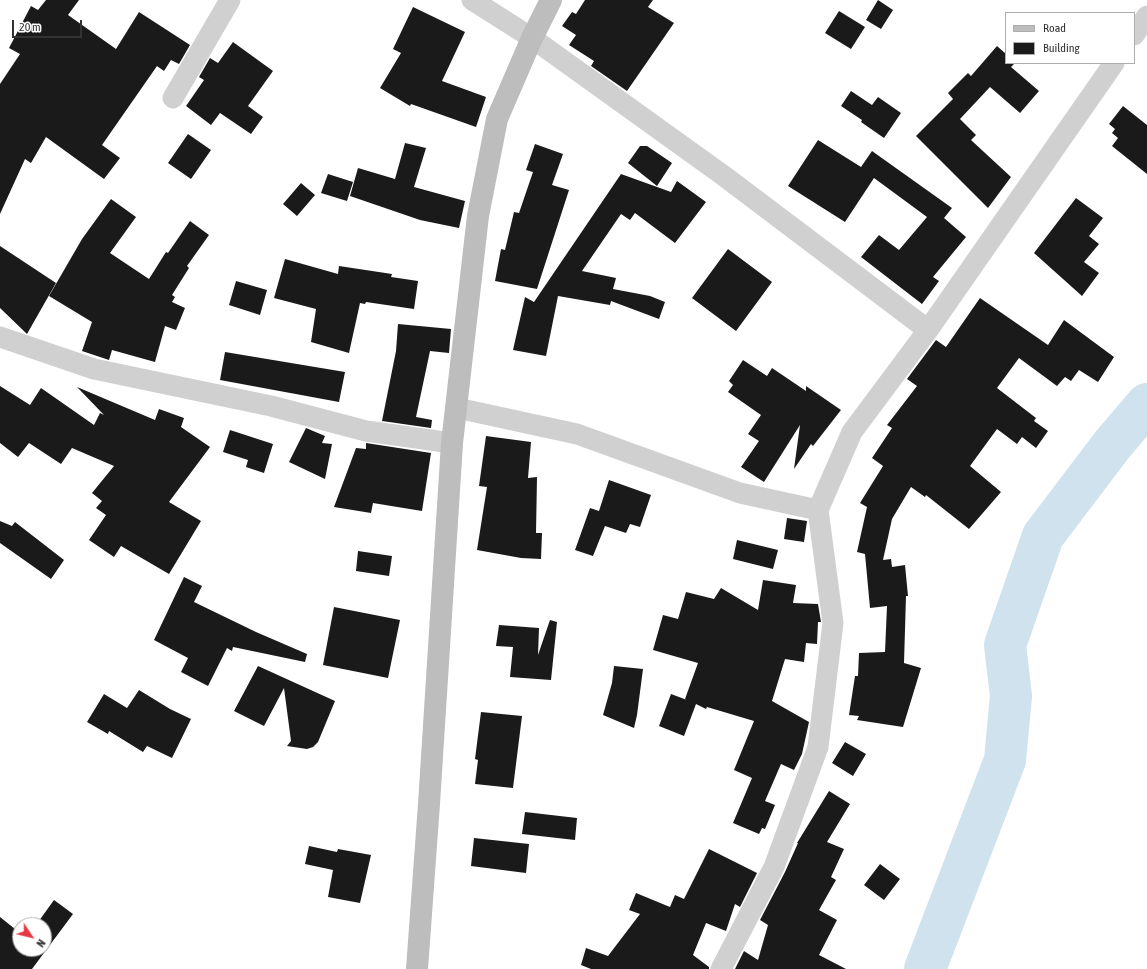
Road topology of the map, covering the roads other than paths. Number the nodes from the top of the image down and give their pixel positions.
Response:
1 (230, 0) edge
2 (472, 0) edge
3 (551, 0) edge
4 (1147, 16) edge
5 (1135, 34) edge
6 (532, 38) junction
7 (1113, 64) edge
8 (173, 98) dead end
9 (928, 330) junction
10 (0, 337) edge
11 (457, 408) junction
12 (452, 443) junction
13 (818, 510) junction
14 (417, 969) edge
15 (721, 969) edge

1 - 8 street
2 - 6 street
3 - 6 main road
4 - 5 street
6 - 9 street
6 - 11 main road
7 - 9 street
9 - 13 street
10 - 12 street
11 - 12 main road
11 - 13 street
12 - 14 main road
13 - 15 street

